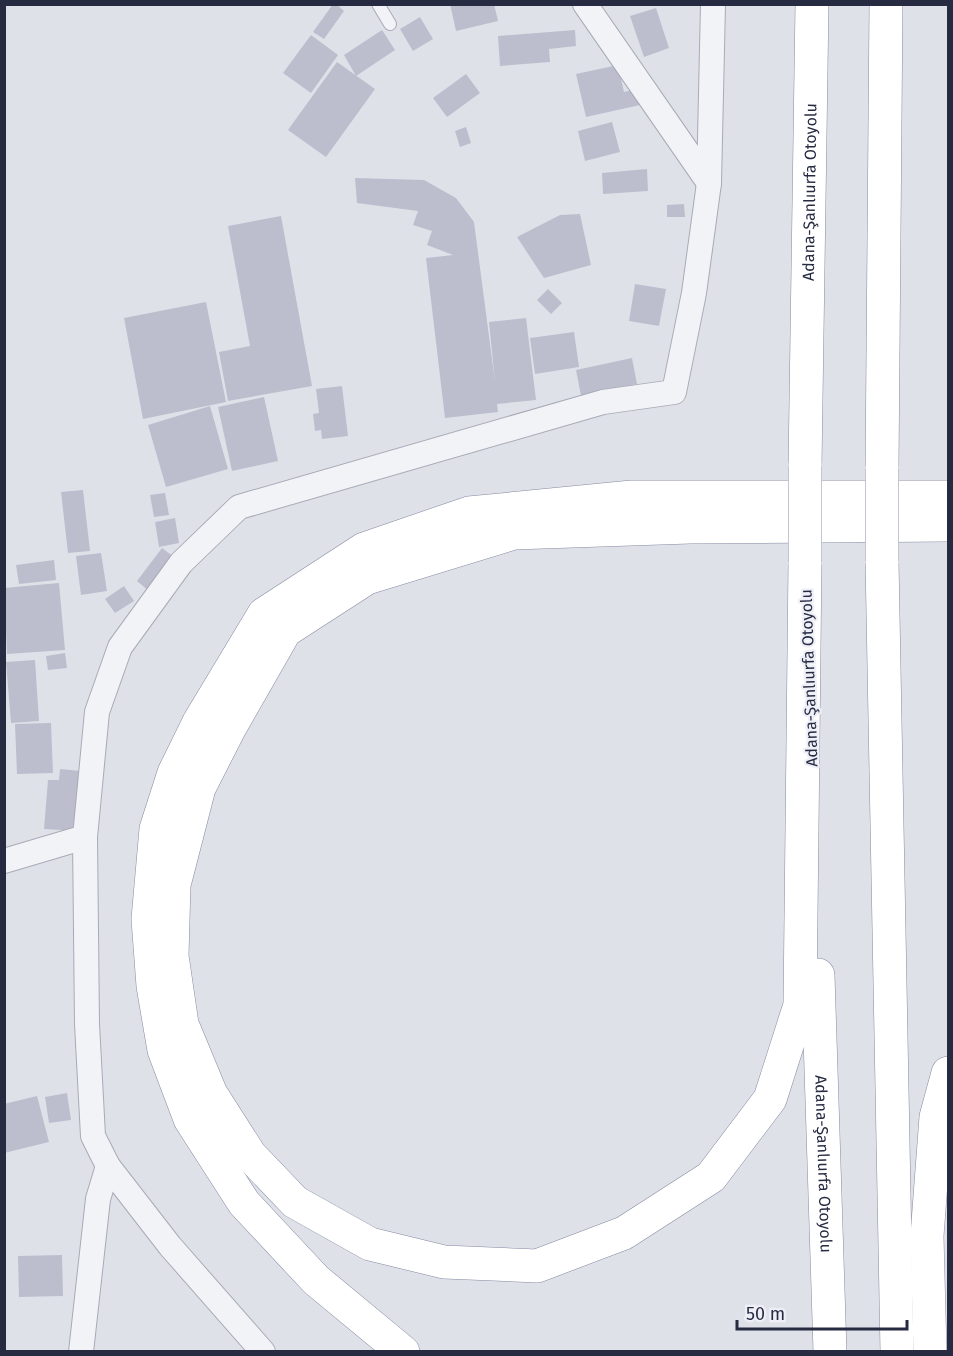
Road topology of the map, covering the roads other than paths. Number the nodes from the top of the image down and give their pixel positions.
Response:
1 (378, 4) edge
2 (585, 4) edge
3 (713, 4) edge
4 (812, 4) edge
5 (886, 4) edge
6 (390, 24) dead end
7 (710, 183) junction
8 (948, 497) edge
9 (948, 525) edge
10 (805, 562) junction
11 (85, 837) junction
12 (4, 861) edge
13 (948, 1073) edge
14 (108, 1166) junction
15 (81, 1352) edge
16 (263, 1352) edge
17 (403, 1352) edge
18 (830, 1352) edge
19 (897, 1352) edge
20 (930, 1352) edge

1 - 6 lane
2 - 7 street
3 - 7 street
4 - 10 highway, Adana-Şanlıurfa Otoyolu, bridge
5 - 19 highway, bridge
7 - 11 street
8 - 17 highway
9 - 10 highway
10 - 18 highway, Adana-Şanlıurfa Otoyolu
11 - 12 street
11 - 14 street
13 - 20 highway
14 - 15 street
14 - 16 street

